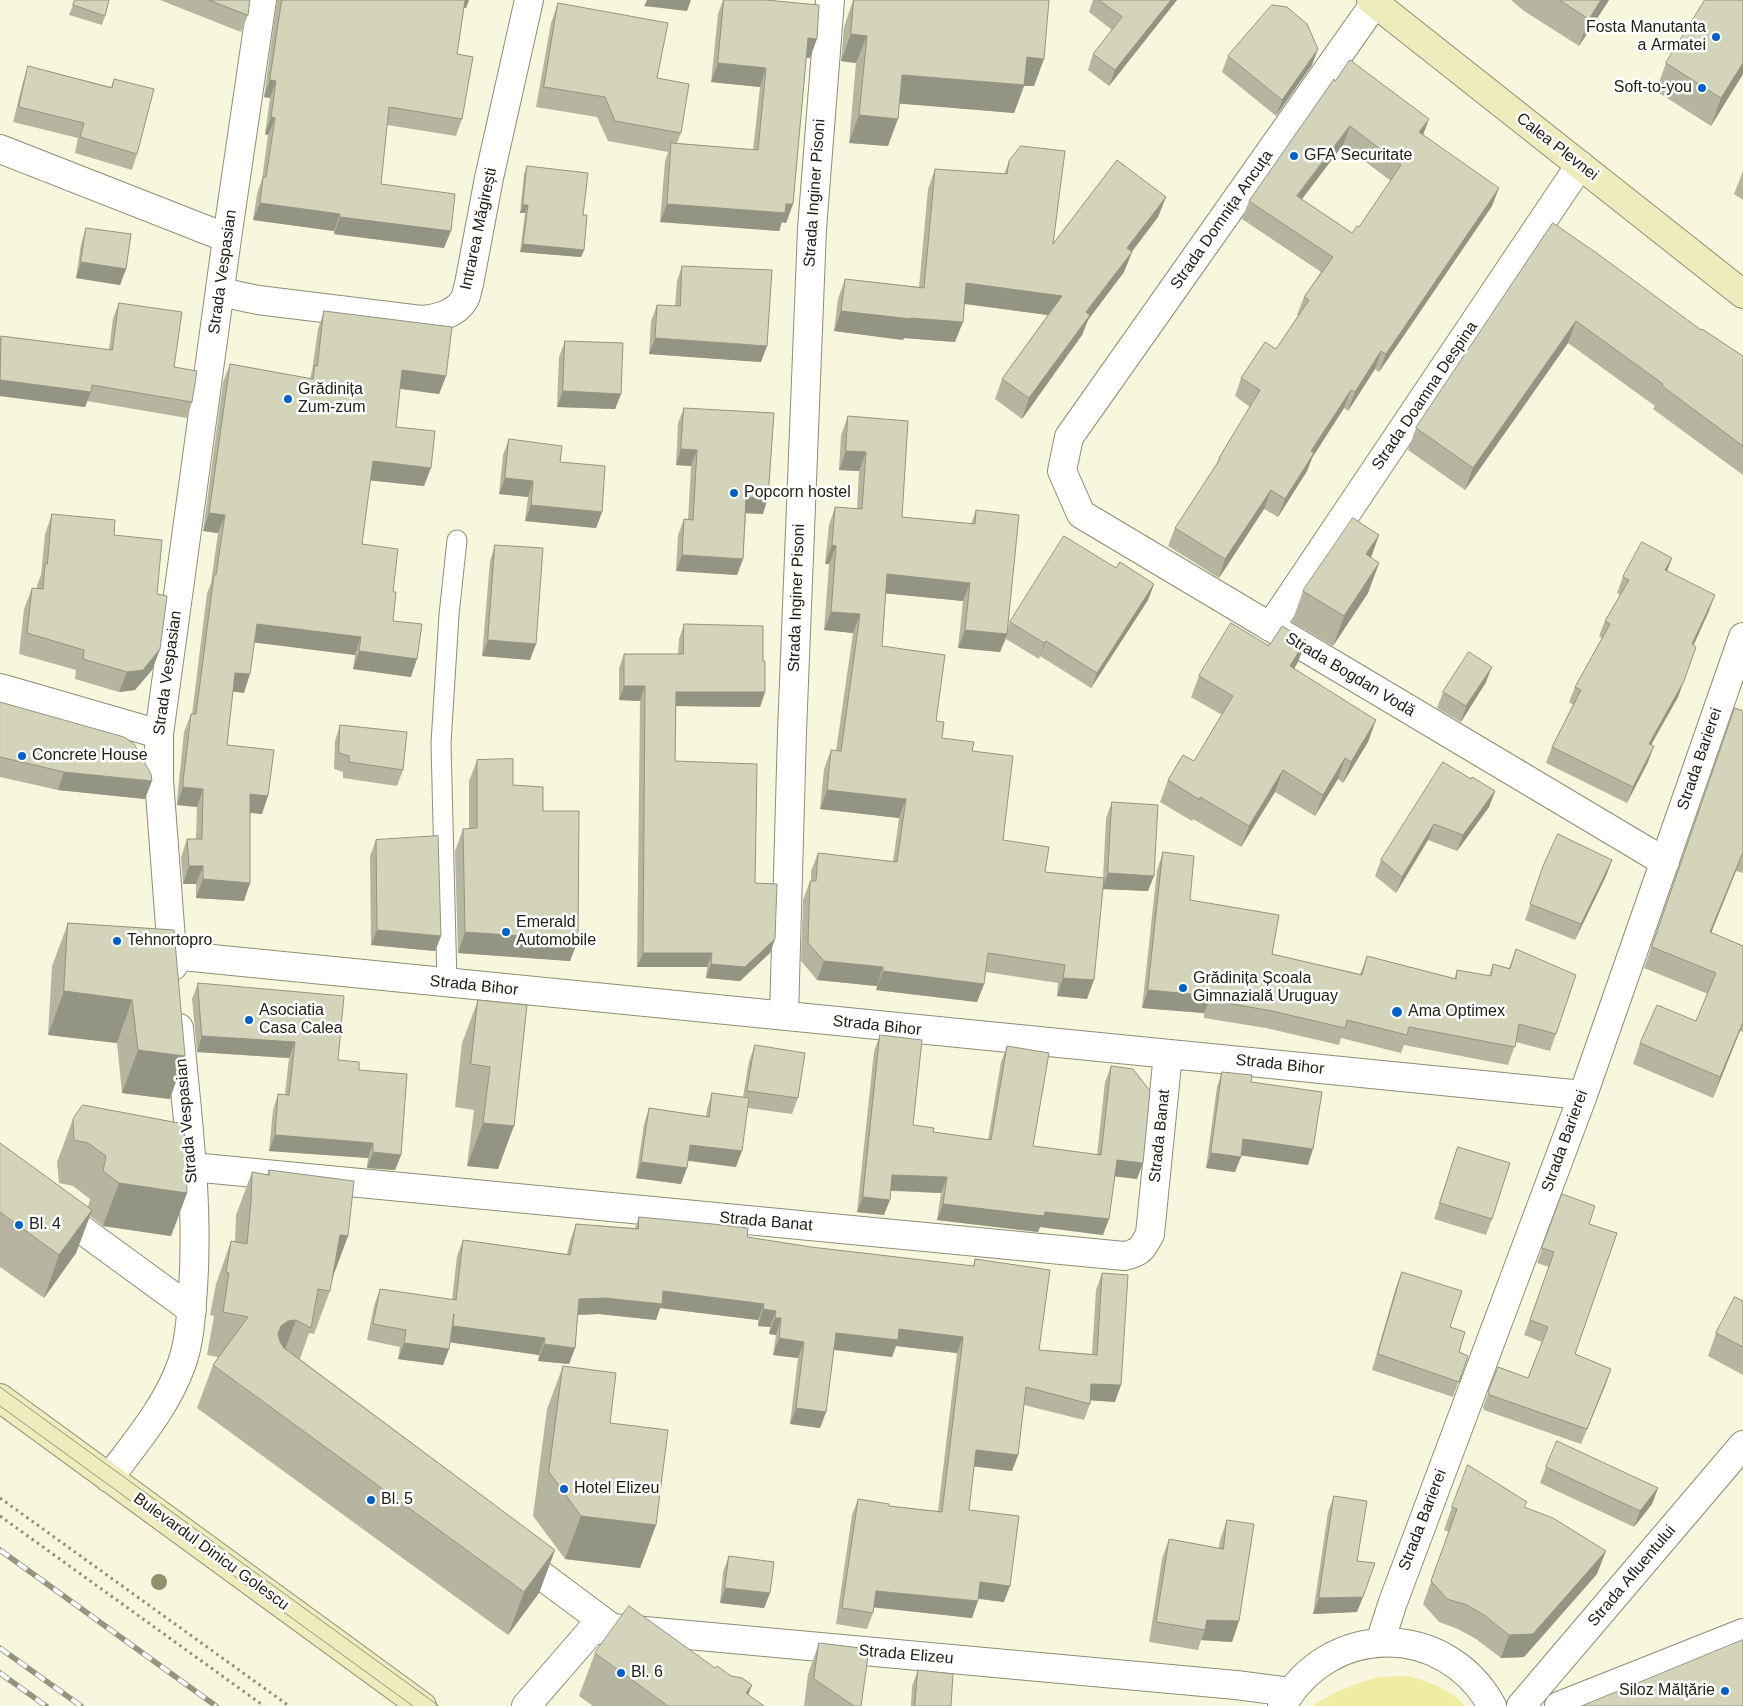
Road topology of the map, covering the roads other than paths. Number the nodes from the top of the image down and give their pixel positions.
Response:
1 (262, 0) edge
2 (529, 0) edge
3 (830, 0) edge
4 (1373, 2) edge
5 (0, 150) edge
6 (1580, 165) junction
7 (227, 238) junction
8 (220, 292) junction
9 (1743, 294) edge
10 (1069, 437) joint
11 (457, 540) dead end
12 (1270, 627) junction
13 (1743, 637) edge
14 (0, 688) edge
15 (160, 734) junction
16 (1665, 862) junction
17 (172, 955) junction
18 (447, 983) junction
19 (784, 1016) junction
20 (1168, 1054) junction
21 (1583, 1095) junction
22 (192, 1167) junction
23 (0, 1170) edge
24 (192, 1310) junction
25 (0, 1398) edge
26 (1743, 1445) edge
27 (109, 1478) junction
28 (493, 1539) edge
29 (612, 1628) junction
30 (1743, 1632) edge
31 (1380, 1642) junction
32 (652, 1656) edge
33 (1286, 1699) edge
34 (422, 1706) edge
35 (526, 1706) edge
36 (1492, 1706) edge
37 (1521, 1706) edge
38 (1559, 1706) edge

1 - 7 street, Strada Vespasian
2 - 8 street, Intrarea Măgirești
3 - 19 street, Strada Inginer Pisoni
4 - 6 main road, Calea Plevnei
4 - 10 street, Strada Domnița Ancuța
5 - 7 street
6 - 9 main road, Calea Plevnei
6 - 12 street, Strada Doamna Despina
7 - 8 street, Strada Vespasian
8 - 15 street, Strada Vespasian
10 - 12 street, Strada Bogdan Vodă
11 - 18 lane
12 - 16 street, Strada Bogdan Vodă
13 - 16 street, Strada Barierei
14 - 15 street
15 - 17 street, Strada Vespasian
16 - 21 street, Strada Barierei
17 - 18 street, Strada Bihor
17 - 22 street, Strada Vespasian
18 - 19 street, Strada Bihor
19 - 20 street, Strada Bihor
20 - 21 street, Strada Bihor
20 - 22 street, Strada Banat
21 - 31 street, Strada Barierei
22 - 24 street, Strada Vespasian
23 - 24 street
24 - 27 street, Strada Vespasian
25 - 27 main road, Bulevardul Dinicu Golescu
26 - 37 street, Strada Afluentului
27 - 34 main road, Bulevardul Dinicu Golescu
28 - 29 street
29 - 32 street
29 - 33 street, Strada Elizeu
29 - 35 street, Strada Elizeu
30 - 38 street
31 - 33 street
31 - 36 street

